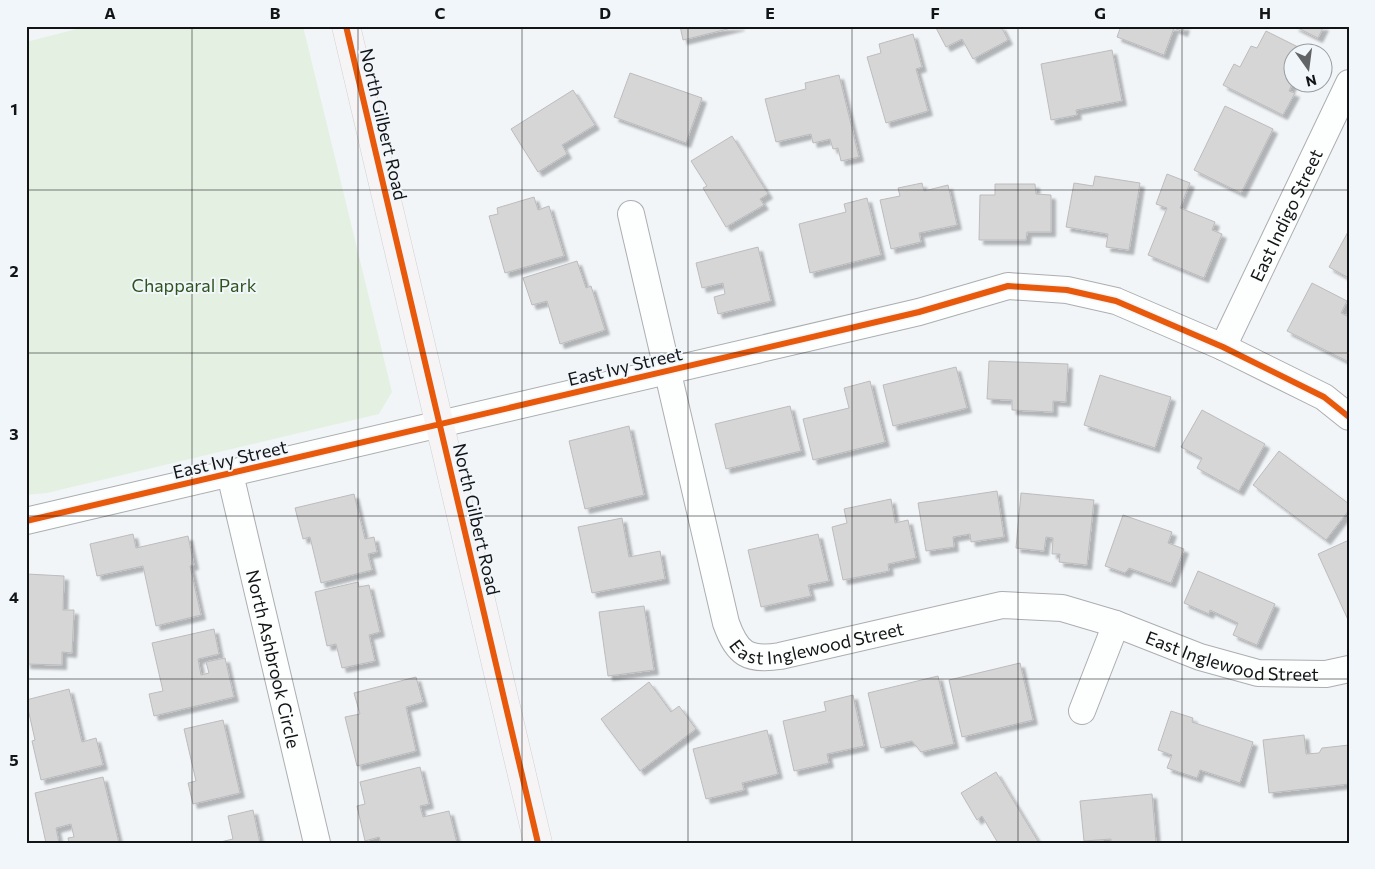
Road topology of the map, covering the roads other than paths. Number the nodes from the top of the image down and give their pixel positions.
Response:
1 (346, 26) edge
2 (1349, 83) edge
3 (631, 214) dead end
4 (1223, 347) junction
5 (669, 371) junction
6 (1349, 417) edge
7 (440, 425) junction
8 (230, 474) junction
9 (26, 521) edge
10 (1116, 624) junction
11 (1349, 669) edge
12 (1082, 712) dead end
13 (317, 843) edge
14 (538, 843) edge

1 - 7 main road, North Gilbert Road
2 - 4 street, East Indigo Street
3 - 5 street, East Ivy Street
4 - 5 street, East Ivy Street
4 - 6 street, East Ivy Street
5 - 7 street, East Ivy Street
5 - 10 street, East Inglewood Street
7 - 8 street, East Ivy Street
7 - 14 main road, North Gilbert Road
8 - 9 street, East Ivy Street
8 - 13 street, North Ashbrook Circle
10 - 11 street, East Inglewood Street
10 - 12 street

